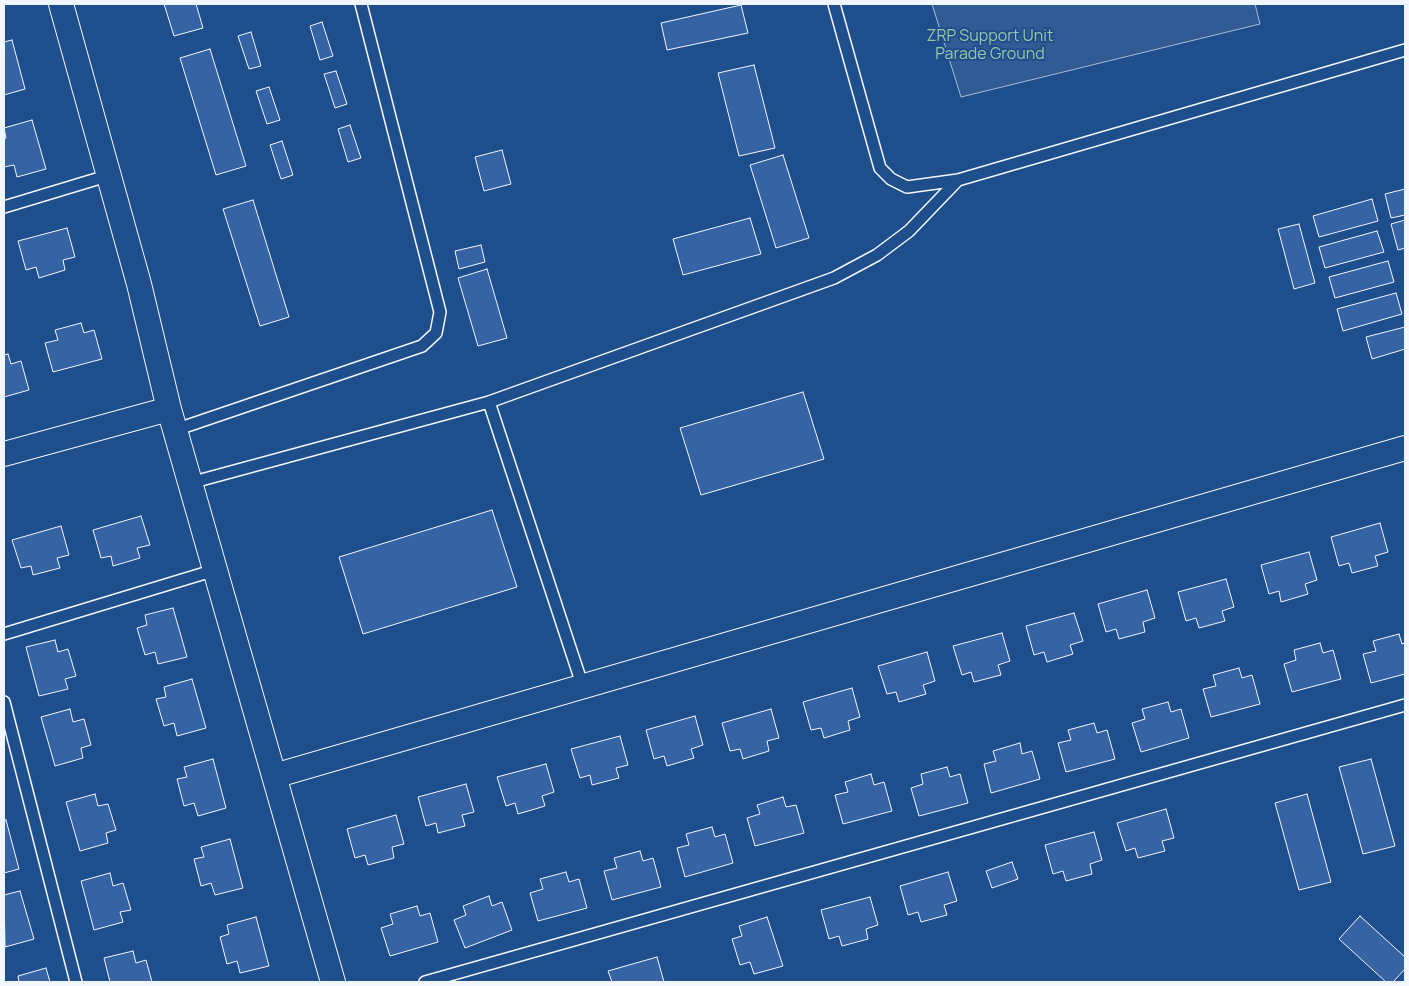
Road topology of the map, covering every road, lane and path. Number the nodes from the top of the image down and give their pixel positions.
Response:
1 (61, 4) edge
2 (361, 4) edge
3 (834, 4) edge
4 (1405, 50) edge
5 (110, 175) junction
6 (958, 180) junction
7 (4, 206) edge
8 (489, 402) junction
9 (172, 419) junction
10 (1405, 448) edge
11 (4, 454) edge
12 (190, 483) junction
13 (215, 570) junction
14 (4, 634) edge
15 (583, 687) junction
16 (4, 702) edge
17 (1405, 704) edge
18 (274, 776) junction
19 (76, 982) edge
20 (333, 982) edge
21 (425, 982) edge

1 - 5 street
2 - 9 lane
3 - 6 lane
4 - 6 lane
5 - 7 lane
5 - 9 street
6 - 8 lane
8 - 12 lane
8 - 15 lane
9 - 11 street
9 - 12 street
10 - 15 street
12 - 13 street
13 - 14 lane
13 - 18 street
15 - 18 street
16 - 19 lane
17 - 21 lane
18 - 20 street

